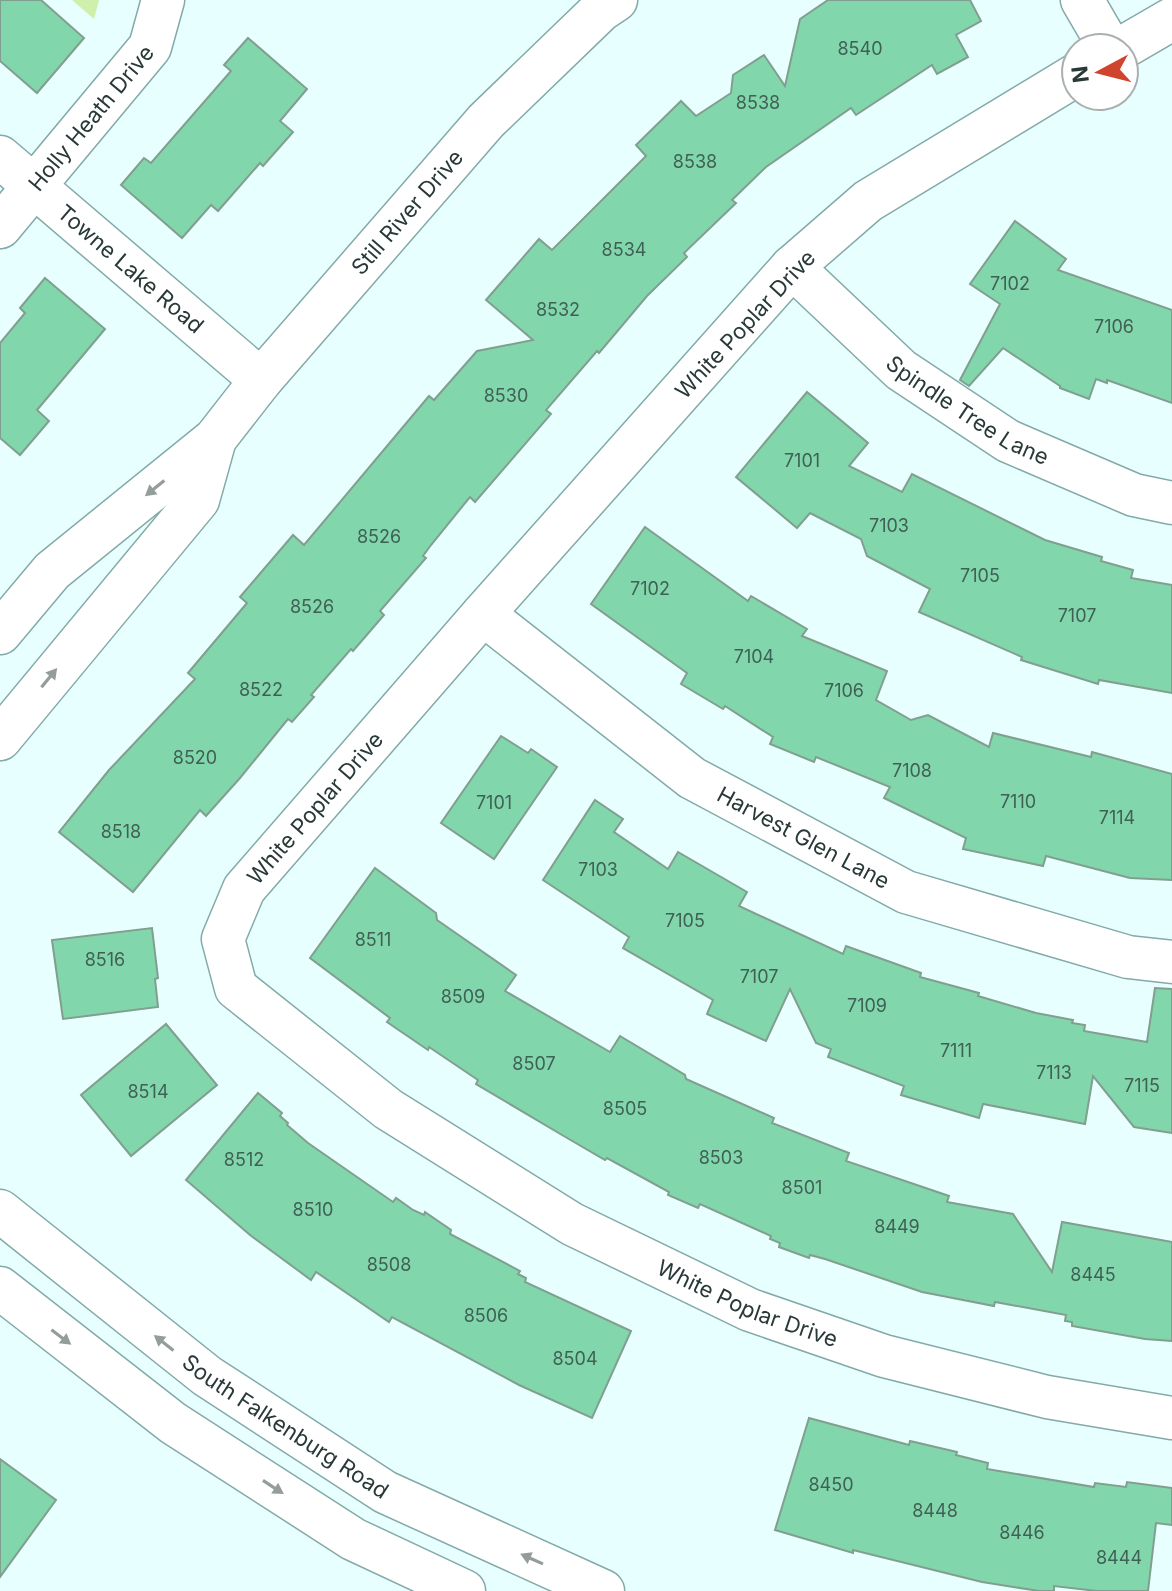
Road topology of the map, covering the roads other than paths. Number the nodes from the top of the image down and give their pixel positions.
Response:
1 (163, 0) edge
2 (616, 0) edge
3 (1082, 0) edge
4 (1101, 32) edge
5 (1060, 85) edge
6 (0, 157) edge
7 (35, 186) junction
8 (0, 227) edge
9 (792, 267) junction
10 (261, 380) junction
11 (215, 439) junction
12 (1172, 503) edge
13 (483, 614) junction
14 (0, 633) edge
15 (0, 739) edge
16 (1172, 962) edge
17 (0, 1211) edge
18 (0, 1288) edge
19 (1172, 1418) edge
20 (464, 1591) edge
21 (603, 1591) edge

1 - 7 street, Holly Heath Drive
2 - 10 street, Still River Drive
3 - 4 street
5 - 9 street, White Poplar Drive
6 - 7 street, Towne Lake Road
7 - 8 street, Holly Heath Drive
7 - 10 street, Towne Lake Road
9 - 12 street, Spindle Tree Lane
9 - 13 street, White Poplar Drive
10 - 11 street, Still River Drive
11 -> 14 street, Still River Drive
15 -> 11 street, Still River Drive
13 - 16 street, Harvest Glen Lane
13 - 19 street, White Poplar Drive
21 -> 17 street, South Falkenburg Road
18 -> 20 street

